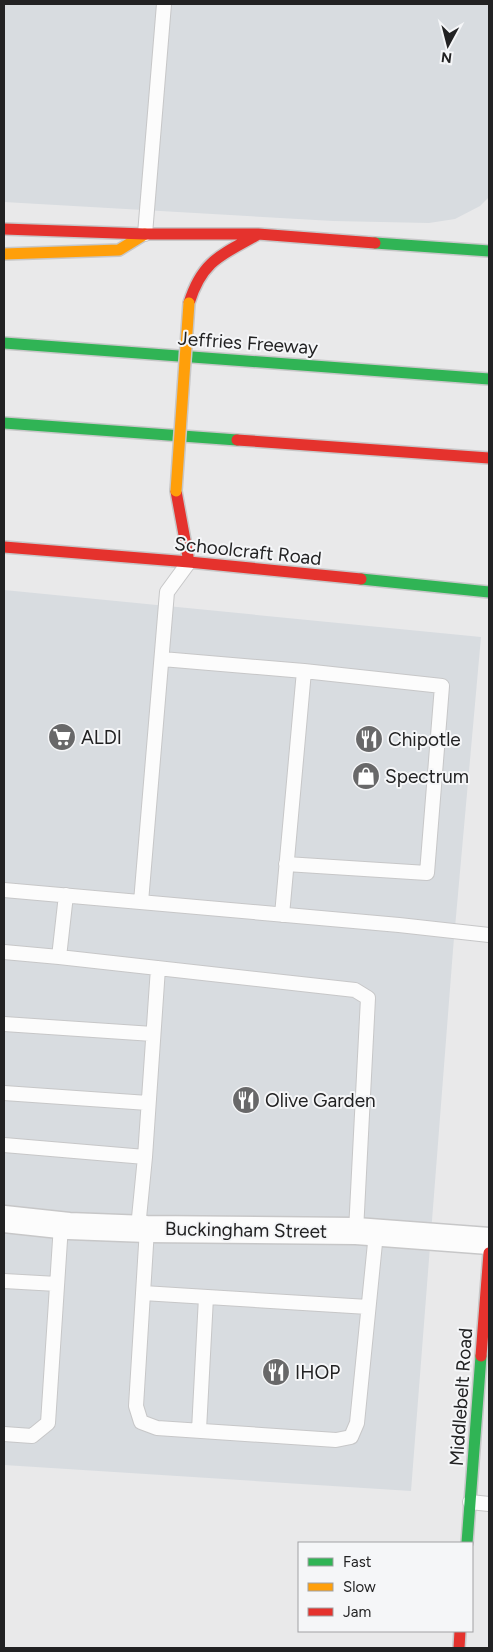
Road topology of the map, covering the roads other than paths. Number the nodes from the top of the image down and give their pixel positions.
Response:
1 (164, 4) edge
2 (4, 229) edge
3 (145, 234) junction
4 (258, 234) junction
5 (489, 251) edge
6 (4, 254) edge
7 (4, 343) edge
8 (489, 379) edge
9 (4, 423) edge
10 (489, 458) edge
11 (4, 547) edge
12 (189, 562) junction
13 (489, 592) edge
14 (162, 659) junction
15 (304, 671) junction
16 (286, 864) junction
17 (4, 890) edge
18 (66, 895) junction
19 (141, 902) junction
20 (282, 915) junction
21 (489, 935) edge
22 (4, 952) edge
23 (59, 957) junction
24 (158, 968) junction
25 (4, 1024) edge
26 (154, 1034) junction
27 (4, 1093) edge
28 (148, 1103) junction
29 (4, 1145) edge
30 (145, 1157) junction
31 (4, 1219) edge
32 (61, 1225) junction
33 (142, 1229) junction
34 (366, 1232) junction
35 (489, 1241) edge
36 (489, 1253) edge
37 (4, 1280) edge
38 (57, 1284) junction
39 (143, 1293) junction
40 (206, 1297) junction
41 (368, 1307) junction
42 (199, 1430) junction
43 (4, 1434) edge
44 (470, 1502) junction
45 (489, 1504) edge
46 (467, 1542) edge
47 (460, 1632) edge
48 (459, 1648) edge

1 - 3 lane
2 - 3 main road
3 - 4 main road
3 - 6 main road
4 - 5 main road
4 - 12 main road, bridge
7 - 8 main road, Jeffries Freeway
9 - 10 main road
11 - 12 main road, Schoolcraft Road
12 - 13 main road, Schoolcraft Road
12 - 14 lane
14 - 15 lane
14 - 19 lane
15 - 16 lane
15 - 16 lane
16 - 20 lane
17 - 18 lane
18 - 19 lane
18 - 23 lane
19 - 20 lane
20 - 21 lane
22 - 23 lane
23 - 24 lane
24 - 26 lane
24 - 34 lane
25 - 26 lane
26 - 28 lane
27 - 28 lane
28 - 30 lane
29 - 30 lane
30 - 33 lane
31 - 32 street, Buckingham Street
32 - 33 street, Buckingham Street
32 - 38 lane
33 - 34 street, Buckingham Street
33 - 39 lane
34 - 35 street, Buckingham Street
34 - 41 lane
36 - 44 main road, Middlebelt Road
37 - 38 lane
38 - 43 lane
39 - 40 lane
39 - 42 lane
40 - 41 lane
40 - 42 lane
41 - 42 lane
44 - 45 lane
44 - 46 main road, Middlebelt Road
47 - 48 main road

